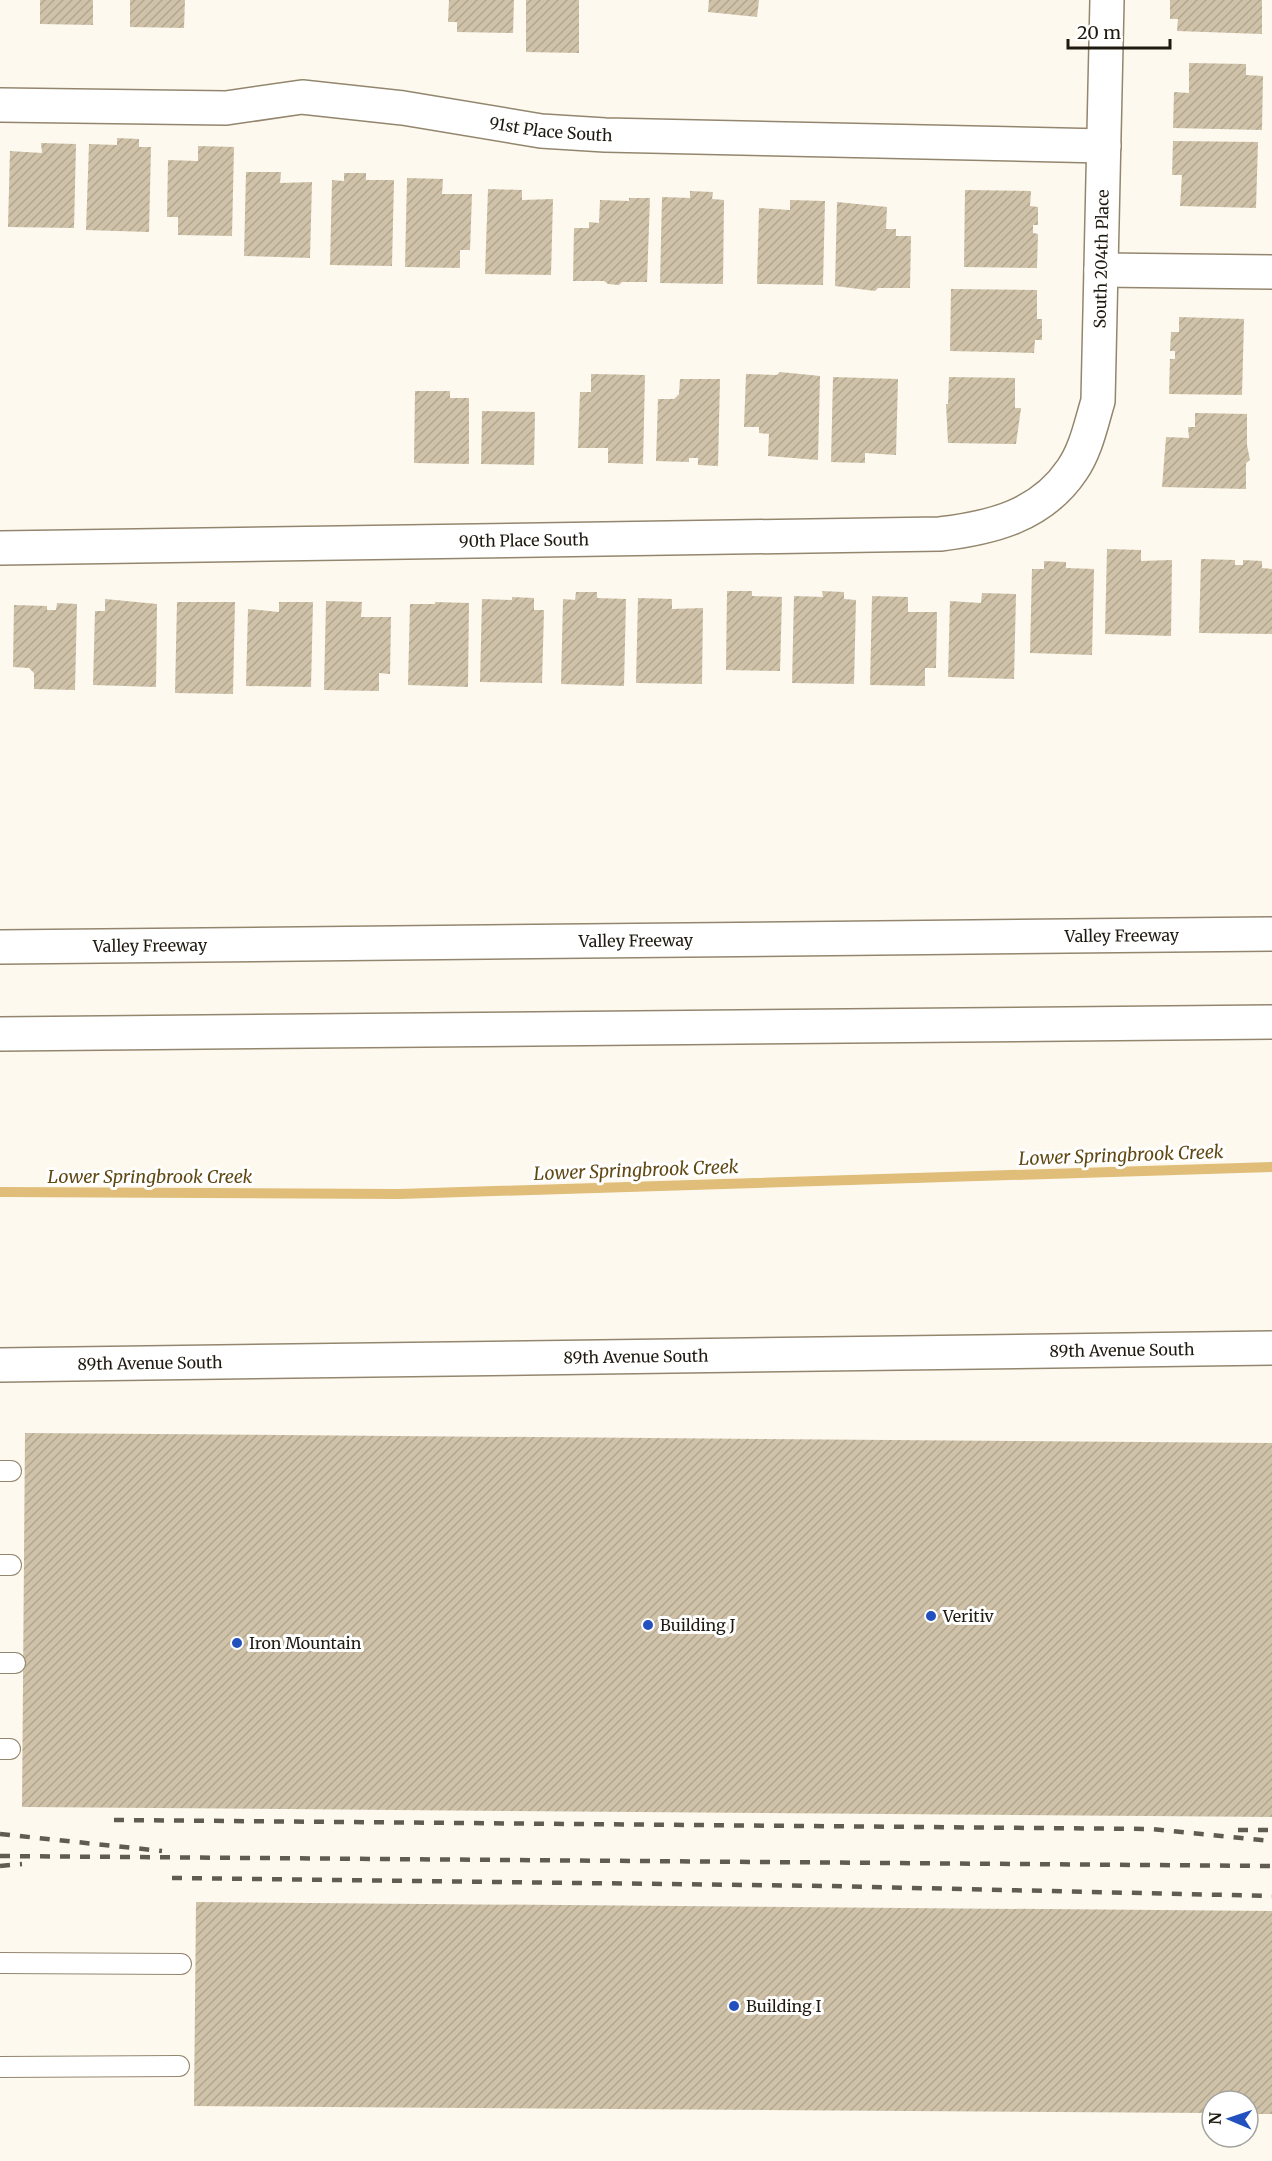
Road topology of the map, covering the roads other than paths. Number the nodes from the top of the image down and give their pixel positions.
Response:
1 (1107, 0) edge
2 (0, 105) edge
3 (1104, 146) junction
4 (1101, 270) junction
5 (1272, 272) edge
6 (1042, 503) joint
7 (0, 548) edge
8 (1272, 934) edge
9 (0, 948) edge
10 (1272, 1022) edge
11 (0, 1034) edge
12 (1272, 1348) edge
13 (0, 1365) edge
14 (0, 1963) edge
15 (181, 1964) dead end
16 (179, 2066) dead end
17 (0, 2067) edge

1 - 3 main road, South 204th Place
2 - 3 main road, 91st Place South
3 - 4 main road, South 204th Place
4 - 5 main road
4 - 6 main road, South 204th Place
6 - 7 main road, 90th Place South
8 - 9 main road, Valley Freeway
10 - 11 main road
12 - 13 main road, 89th Avenue South
14 - 15 lane
16 - 17 lane

